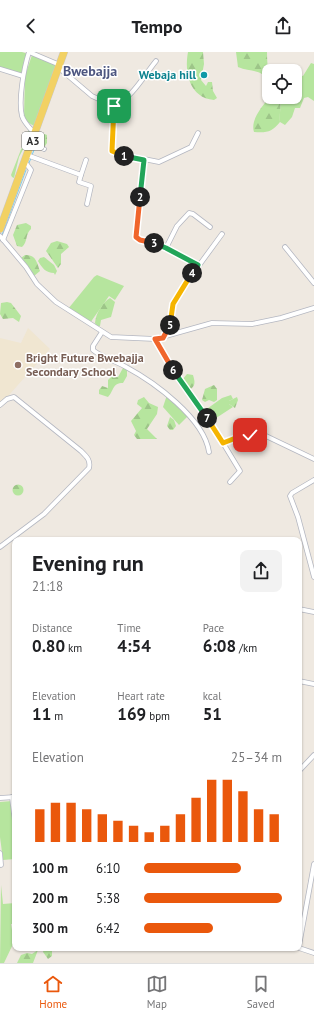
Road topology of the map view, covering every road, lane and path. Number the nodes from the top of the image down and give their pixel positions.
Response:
1 (29, 52) edge
2 (64, 52) edge
3 (156, 61) dead end
4 (60, 66) junction
5 (0, 69) edge
6 (23, 76) junction
7 (114, 106) junction
8 (198, 133) dead end
9 (35, 134) junction
10 (39, 146) dead end
11 (44, 149) dead end
12 (26, 159) junction
13 (86, 160) dead end
14 (144, 160) junction
15 (81, 175) junction
16 (87, 204) dead end
17 (3, 214) edge
18 (210, 227) dead end
19 (0, 229) edge
20 (222, 234) dead end
21 (2, 238) edge
22 (285, 247) dead end
23 (166, 248) junction
24 (198, 265) junction
25 (314, 283) edge
26 (314, 308) edge
27 (102, 332) junction
28 (163, 338) junction
29 (155, 339) junction
30 (0, 405) edge
31 (223, 443) junction
32 (209, 452) dead end
33 (314, 459) edge
34 (314, 480) edge
35 (230, 482) dead end
36 (13, 537) edge
37 (12, 538) edge
38 (0, 547) edge
39 (314, 577) edge
40 (302, 610) edge
41 (314, 612) edge
42 (302, 682) edge
43 (314, 684) edge
44 (314, 755) edge
45 (302, 768) edge
46 (12, 797) edge
47 (0, 798) edge
48 (0, 853) edge
49 (314, 864) edge
50 (1, 866) dead end
51 (302, 930) edge
52 (302, 948) edge
53 (314, 953) edge

1 - 4 street
1 - 6 street
2 - 4 main road, A3
3 - 7 street
4 - 7 street
4 - 9 main road, A3
5 - 6 street
6 - 9 street
7 - 14 street
8 - 14 street
9 - 12 main road, A3
10 - 11 street
12 - 15 street
12 - 17 main road, A3
12 - 21 street
13 - 15 street
14 - 23 street
15 - 16 street
17 - 19 main road, A3
18 - 23 street
20 - 24 street
21 - 27 street
22 - 25 street
23 - 24 street
24 - 28 street
26 - 28 street
27 - 29 street
27 - 32 street
28 - 29 street
29 - 31 street
30 - 36 street
31 - 33 street
31 - 35 street
34 - 39 street
37 - 38 street
40 - 41 street
42 - 43 street
44 - 45 street
46 - 47 street
48 - 50 street
49 - 51 street
52 - 53 street

